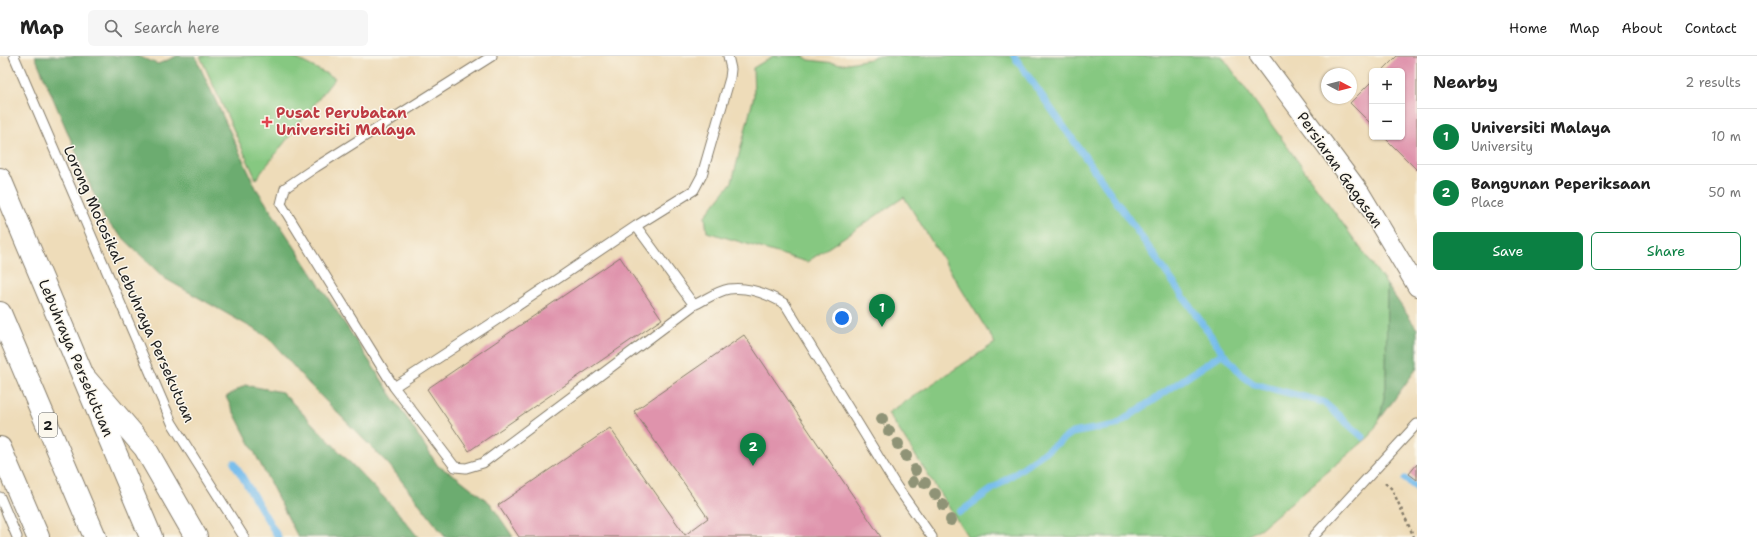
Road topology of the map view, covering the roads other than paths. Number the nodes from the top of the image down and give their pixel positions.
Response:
1 (14, 56) edge
2 (492, 56) edge
3 (728, 56) edge
4 (1259, 56) edge
5 (0, 179) edge
6 (636, 226) junction
7 (1417, 287) edge
8 (694, 305) junction
9 (0, 313) edge
10 (83, 376) junction
11 (394, 387) junction
12 (1417, 424) edge
13 (0, 448) edge
14 (0, 497) edge
15 (17, 537) edge
16 (38, 537) edge
17 (95, 537) edge
18 (151, 537) edge
19 (196, 537) edge
20 (244, 537) edge
21 (932, 537) edge
22 (1313, 537) edge

1 - 20 lane, Lorong Motosikal Lebuhraya Persekutuan
2 - 11 lane
3 - 6 lane
4 - 7 street, Persiaran Gagasan
5 - 10 highway, Lebuhraya Persekutuan
6 - 8 lane
6 - 11 lane
8 - 11 lane
8 - 21 lane
9 - 17 highway, 2
10 - 18 highway, Lebuhraya Persekutuan
10 - 19 highway
12 - 22 lane
13 - 16 highway
14 - 15 lane

